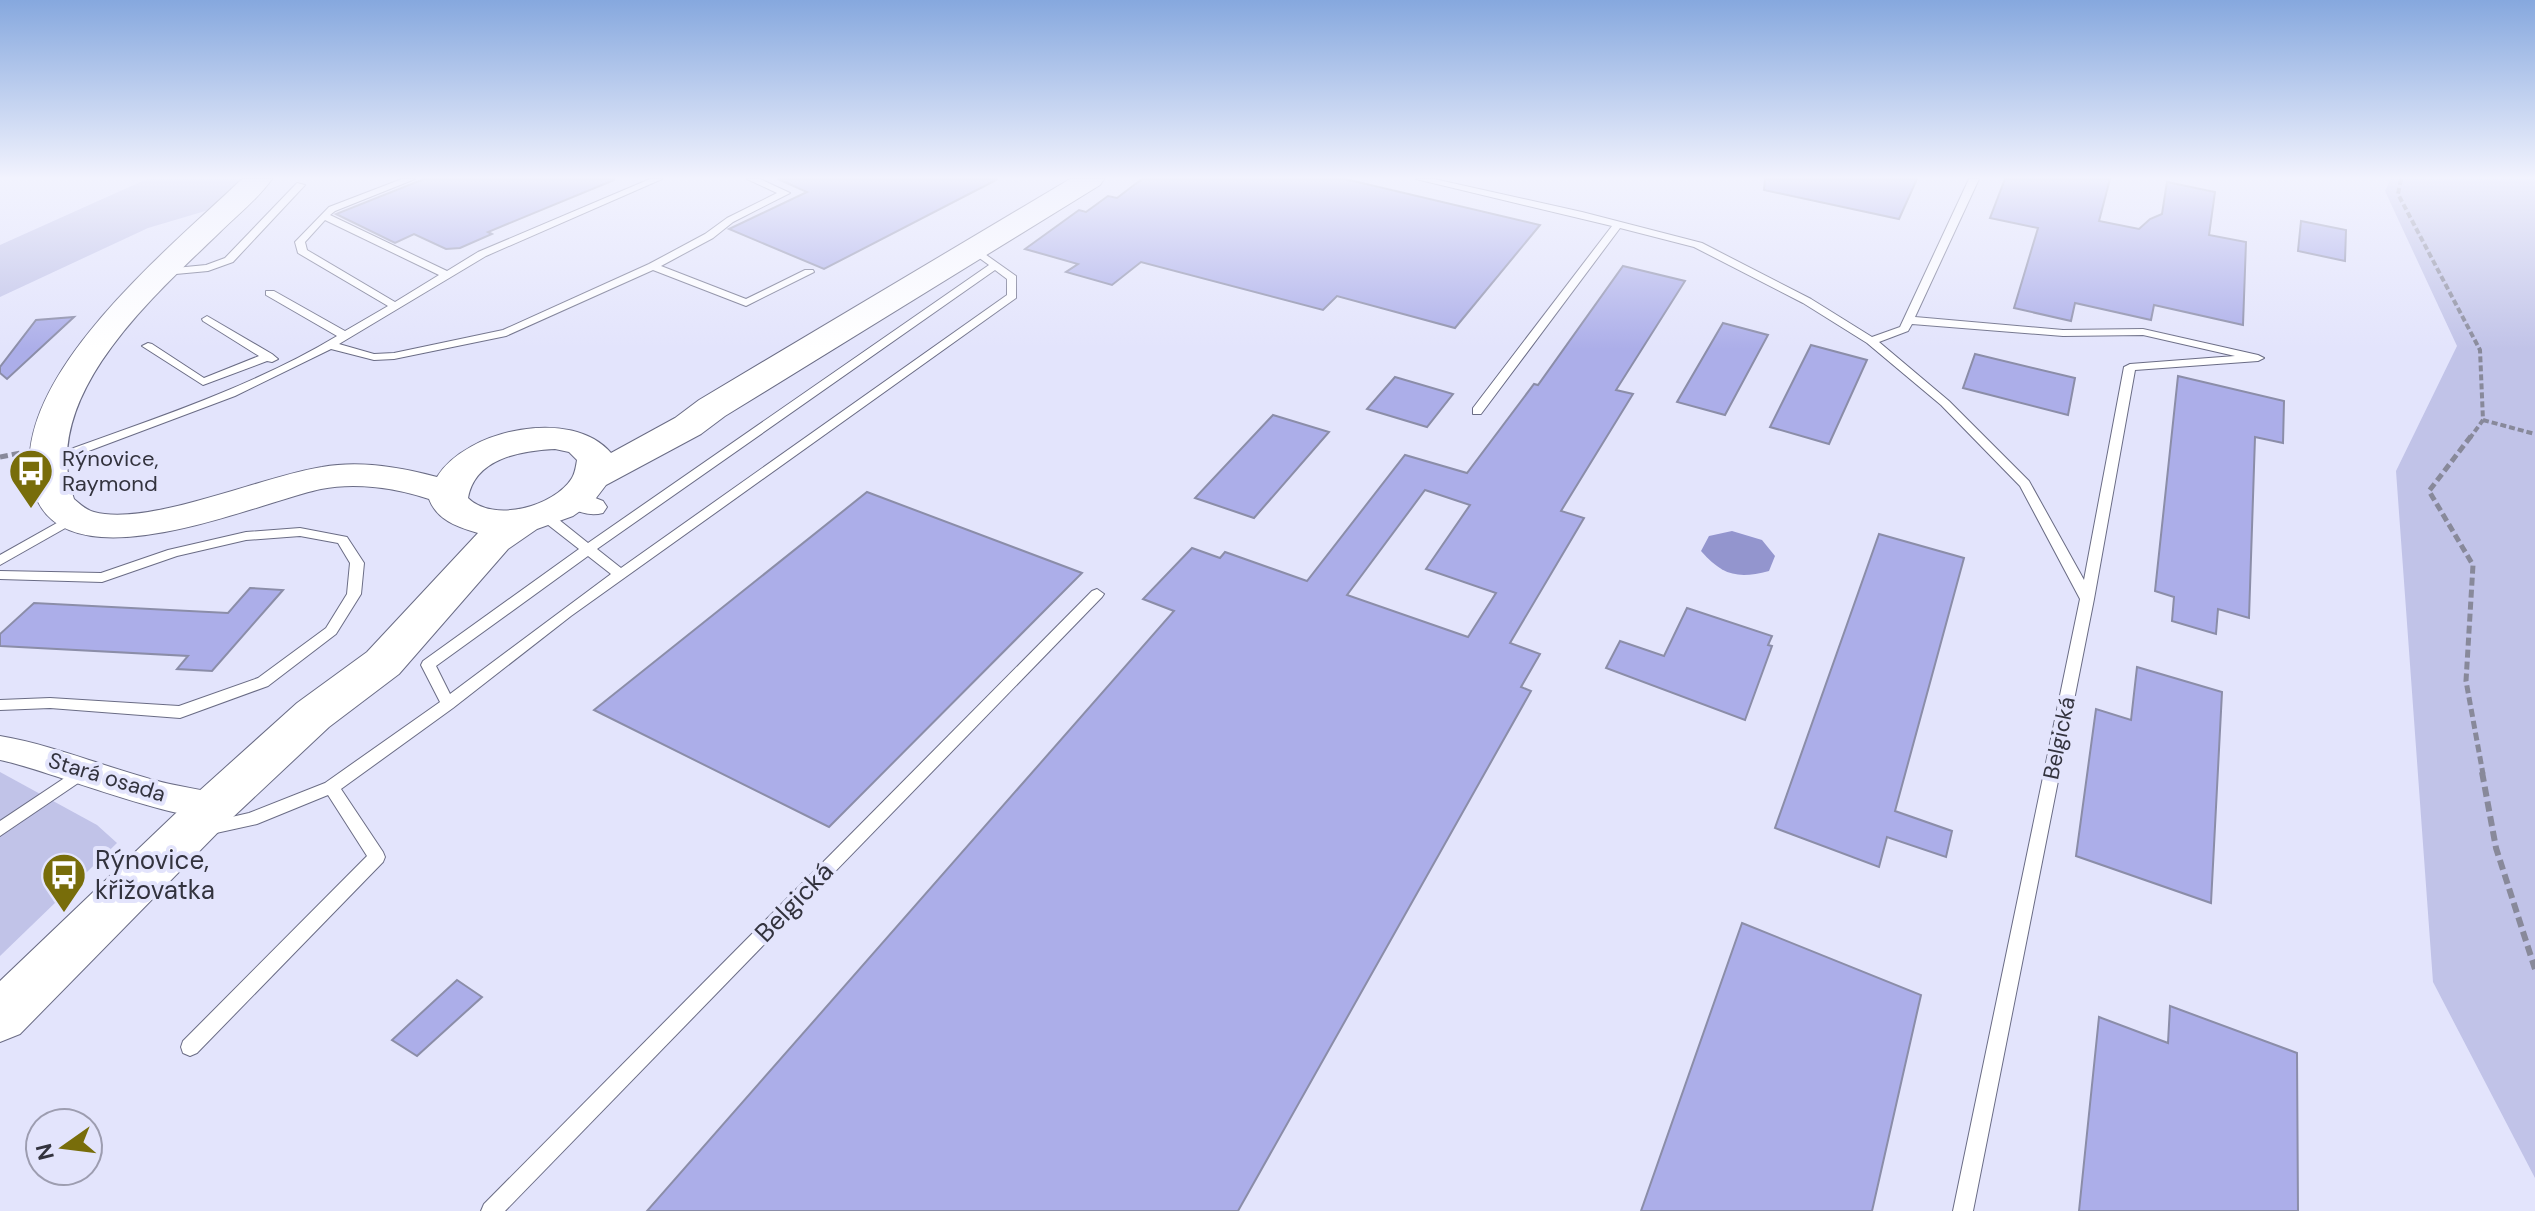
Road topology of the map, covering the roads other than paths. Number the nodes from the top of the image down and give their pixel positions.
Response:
1 (201, 236) edge
2 (252, 236) edge
3 (306, 236) edge
4 (365, 236) edge
5 (525, 236) edge
6 (710, 236) edge
7 (1015, 236) edge
8 (1609, 236) edge
9 (1662, 236) edge
10 (1948, 236) edge
11 (985, 258) junction
12 (653, 266) junction
13 (165, 272) junction
14 (809, 272) dead end
15 (447, 275) junction
16 (270, 293) dead end
17 (395, 306) junction
18 (207, 319) dead end
19 (1908, 320) junction
20 (345, 336) junction
21 (1871, 341) junction
22 (329, 345) junction
23 (148, 346) dead end
24 (268, 356) junction
25 (286, 368) junction
26 (1477, 411) dead end
27 (485, 454) junction
28 (46, 463) junction
29 (329, 477) junction
30 (569, 493) junction
31 (454, 504) junction
32 (71, 519) junction
33 (586, 550) junction
34 (0, 561) edge
35 (620, 574) junction
36 (0, 575) edge
37 (1097, 594) dead end
38 (2087, 599) junction
39 (448, 704) junction
40 (0, 705) edge
41 (313, 715) junction
42 (0, 748) edge
43 (85, 771) junction
44 (331, 787) junction
45 (201, 820) junction
46 (0, 830) edge
47 (0, 1017) edge
48 (190, 1047) dead end
49 (491, 1211) edge
50 (1963, 1211) edge

1 - 13 street
2 - 13 lane
3 - 17 lane
4 - 15 lane
5 - 15 lane
6 - 12 lane
7 - 11 street
8 - 26 lane
9 - 21 lane
10 - 19 lane
11 - 30 street
11 - 33 lane
11 - 35 lane
12 - 14 lane
12 - 22 lane
13 - 28 street
15 - 17 lane
16 - 20 lane
17 - 20 lane
18 - 24 lane
19 - 21 lane
19 - 38 lane, Belgická
20 - 22 lane
21 - 38 lane
22 - 25 lane
23 - 24 lane
24 - 25 lane
25 - 28 lane
27 - 29 street
27 - 30 street
27 - 31 street
28 - 32 street
29 - 31 street
29 - 32 street
30 - 31 street
30 - 33 lane
30 - 41 street
31 - 41 street
32 - 34 lane
33 - 35 lane
33 - 39 lane
35 - 39 lane
36 - 40 lane
37 - 49 lane, Belgická
38 - 50 lane, Belgická
39 - 44 lane
41 - 45 street
42 - 43 street, Stará osada
43 - 45 street, Stará osada
43 - 46 lane
44 - 45 lane
44 - 48 lane
45 - 47 street

